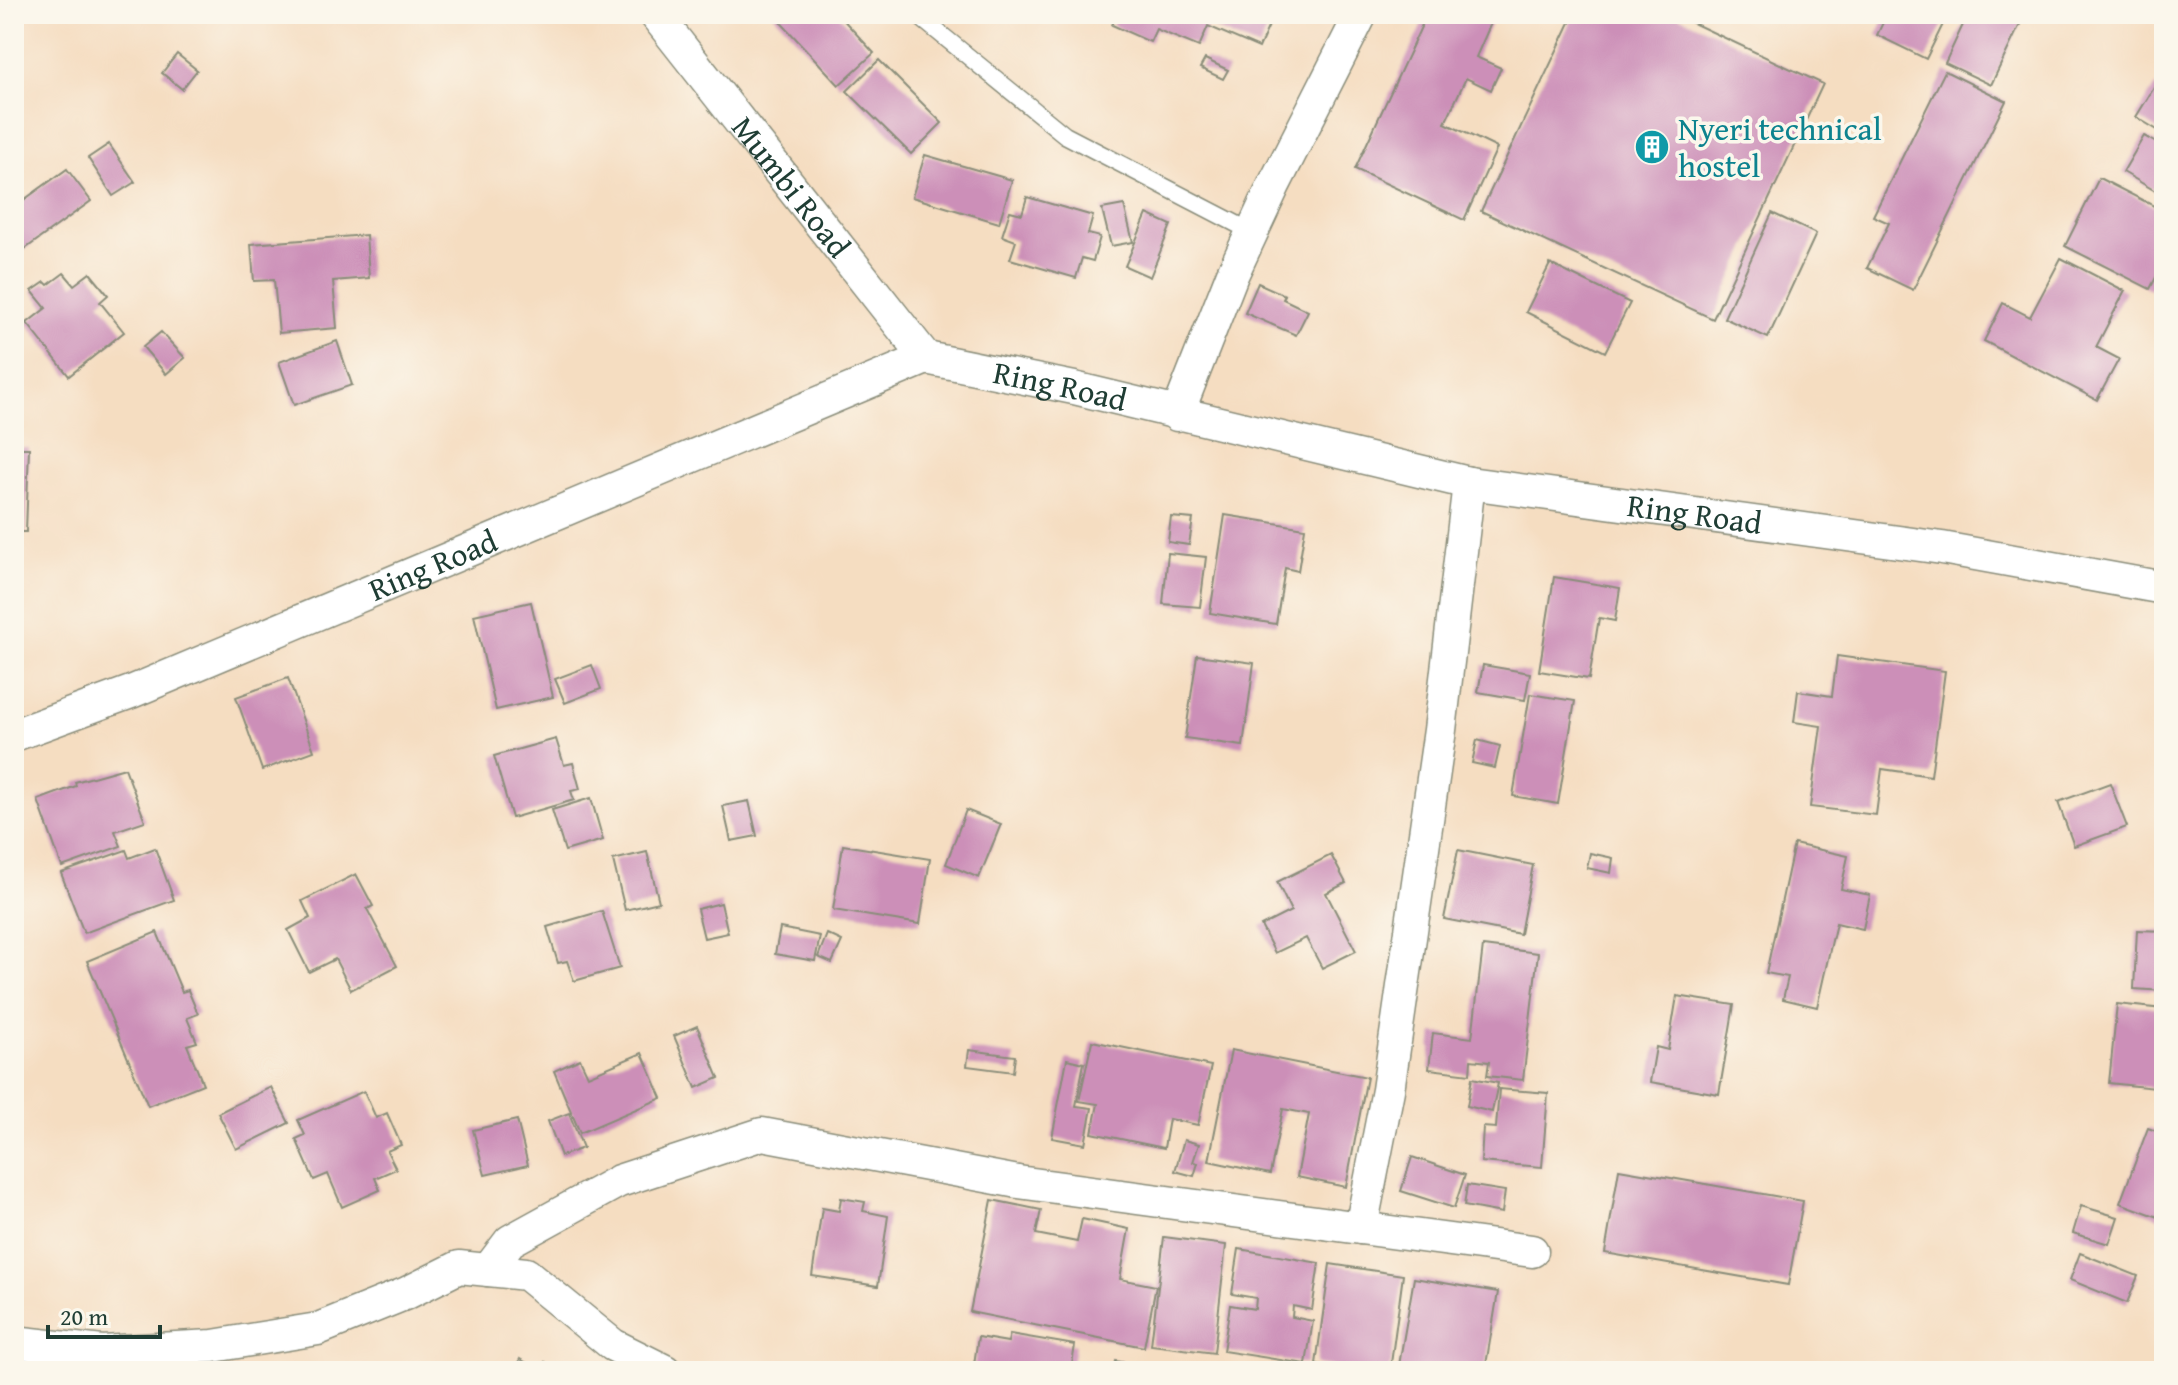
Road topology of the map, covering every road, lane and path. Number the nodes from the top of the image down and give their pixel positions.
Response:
1 (655, 14) edge
2 (916, 14) edge
3 (1361, 14) edge
4 (1252, 232) junction
5 (926, 358) junction
6 (1177, 415) junction
7 (1469, 483) junction
8 (2164, 588) edge
9 (14, 735) edge
10 (1361, 1228) junction
11 (1532, 1251) dead end
12 (488, 1270) junction
13 (14, 1342) edge
14 (665, 1371) edge

1 - 5 street, Mumbi Road
2 - 4 lane
3 - 4 street
4 - 6 street
5 - 6 street, Ring Road
5 - 9 street, Ring Road
6 - 7 street, Ring Road
7 - 8 street, Ring Road
7 - 10 street
10 - 11 street
10 - 12 street
12 - 13 street
12 - 14 street

